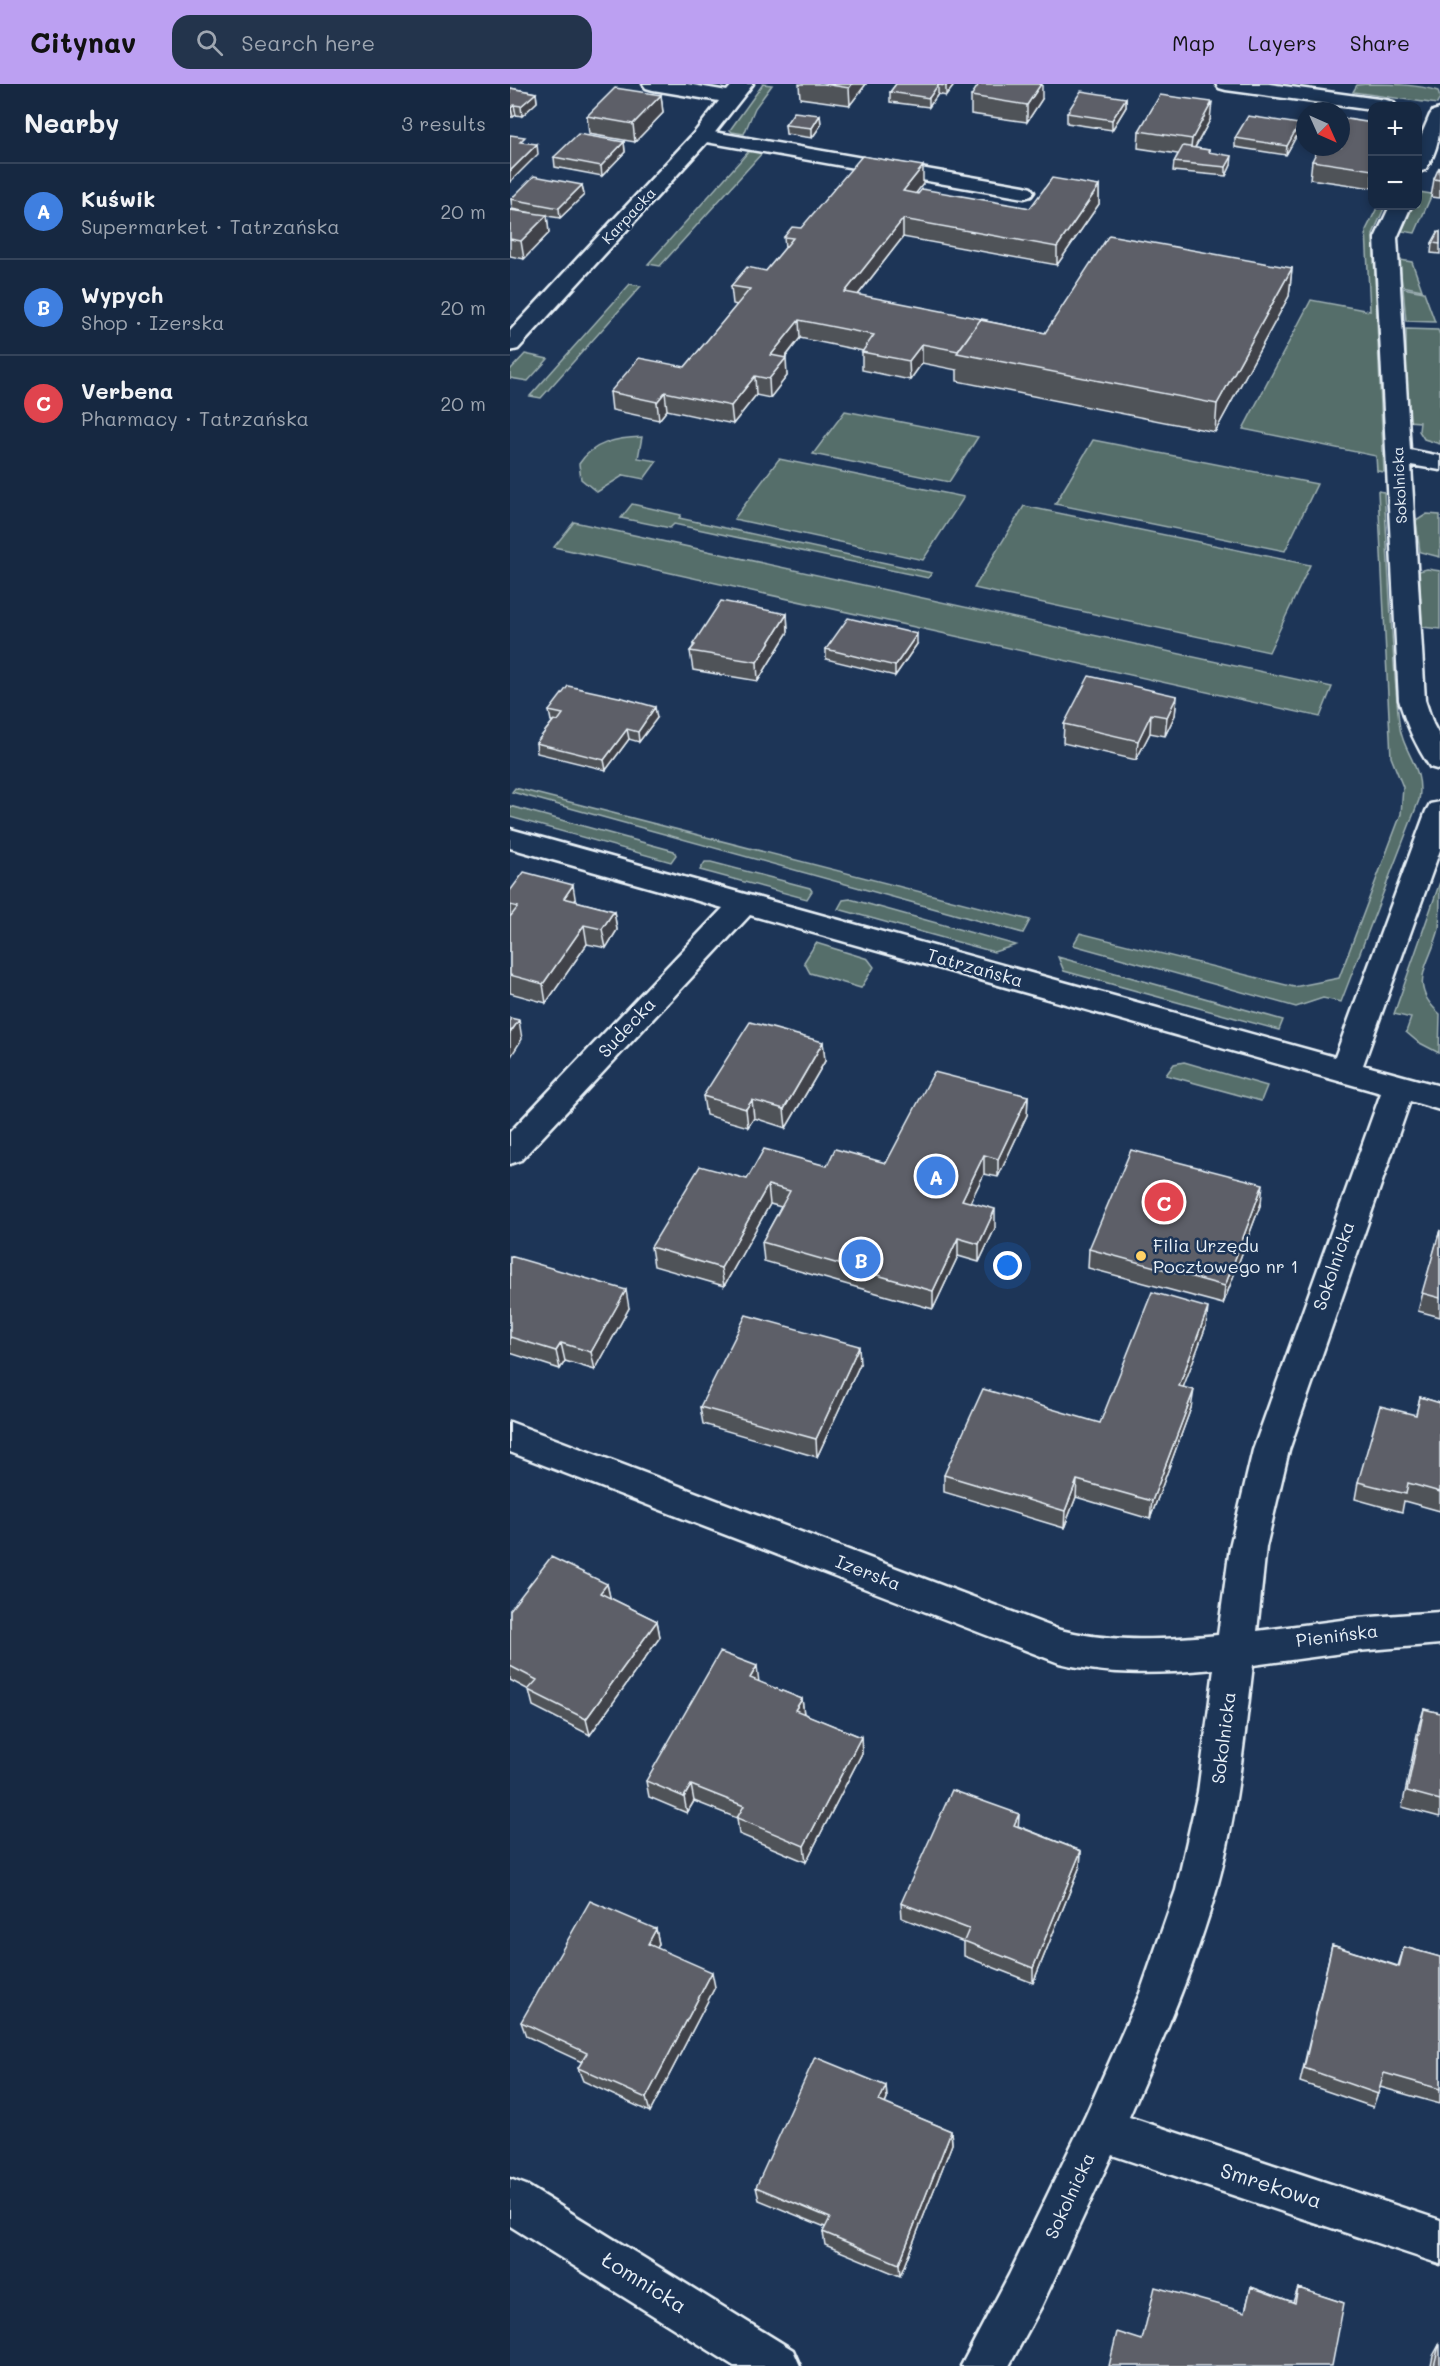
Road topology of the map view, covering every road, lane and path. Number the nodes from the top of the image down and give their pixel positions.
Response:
1 (653, 84) edge
2 (1226, 84) edge
3 (738, 91) edge
4 (1368, 104) edge
5 (1422, 112) edge
6 (1440, 115) edge
7 (702, 136) junction
8 (1422, 157) edge
9 (1024, 192) dead end
10 (1398, 210) edge
11 (510, 344) edge
12 (1398, 455) junction
13 (1440, 463) edge
14 (1437, 751) edge
15 (1440, 811) edge
16 (510, 838) edge
17 (744, 904) junction
18 (1345, 1072) junction
19 (1399, 1087) junction
20 (1440, 1098) edge
21 (510, 1152) edge
22 (510, 1437) edge
23 (1440, 1628) edge
24 (1235, 1649) junction
25 (1101, 2130) junction
26 (510, 2201) edge
27 (1440, 2242) edge
28 (777, 2366) edge
29 (984, 2366) edge

1 - 3 street
2 - 4 street
3 - 7 street, Karpacka
5 - 6 street
6 - 8 street
7 - 9 street
7 - 11 street, Karpacka
10 - 12 street, Sokolnicka
12 - 13 street
12 - 14 street, Sokolnicka
15 - 18 street
16 - 17 street, Tatrzańska
17 - 18 street, Tatrzańska
17 - 21 street, Sudecka
18 - 19 street, Tatrzańska
19 - 20 street, Tatrzańska
19 - 24 street, Sokolnicka
22 - 24 street, Izerska
23 - 24 street, Pienińska
24 - 25 street, Sokolnicka
25 - 27 street, Smrekowa
25 - 29 street, Sokolnicka
26 - 28 street, Łomnicka

